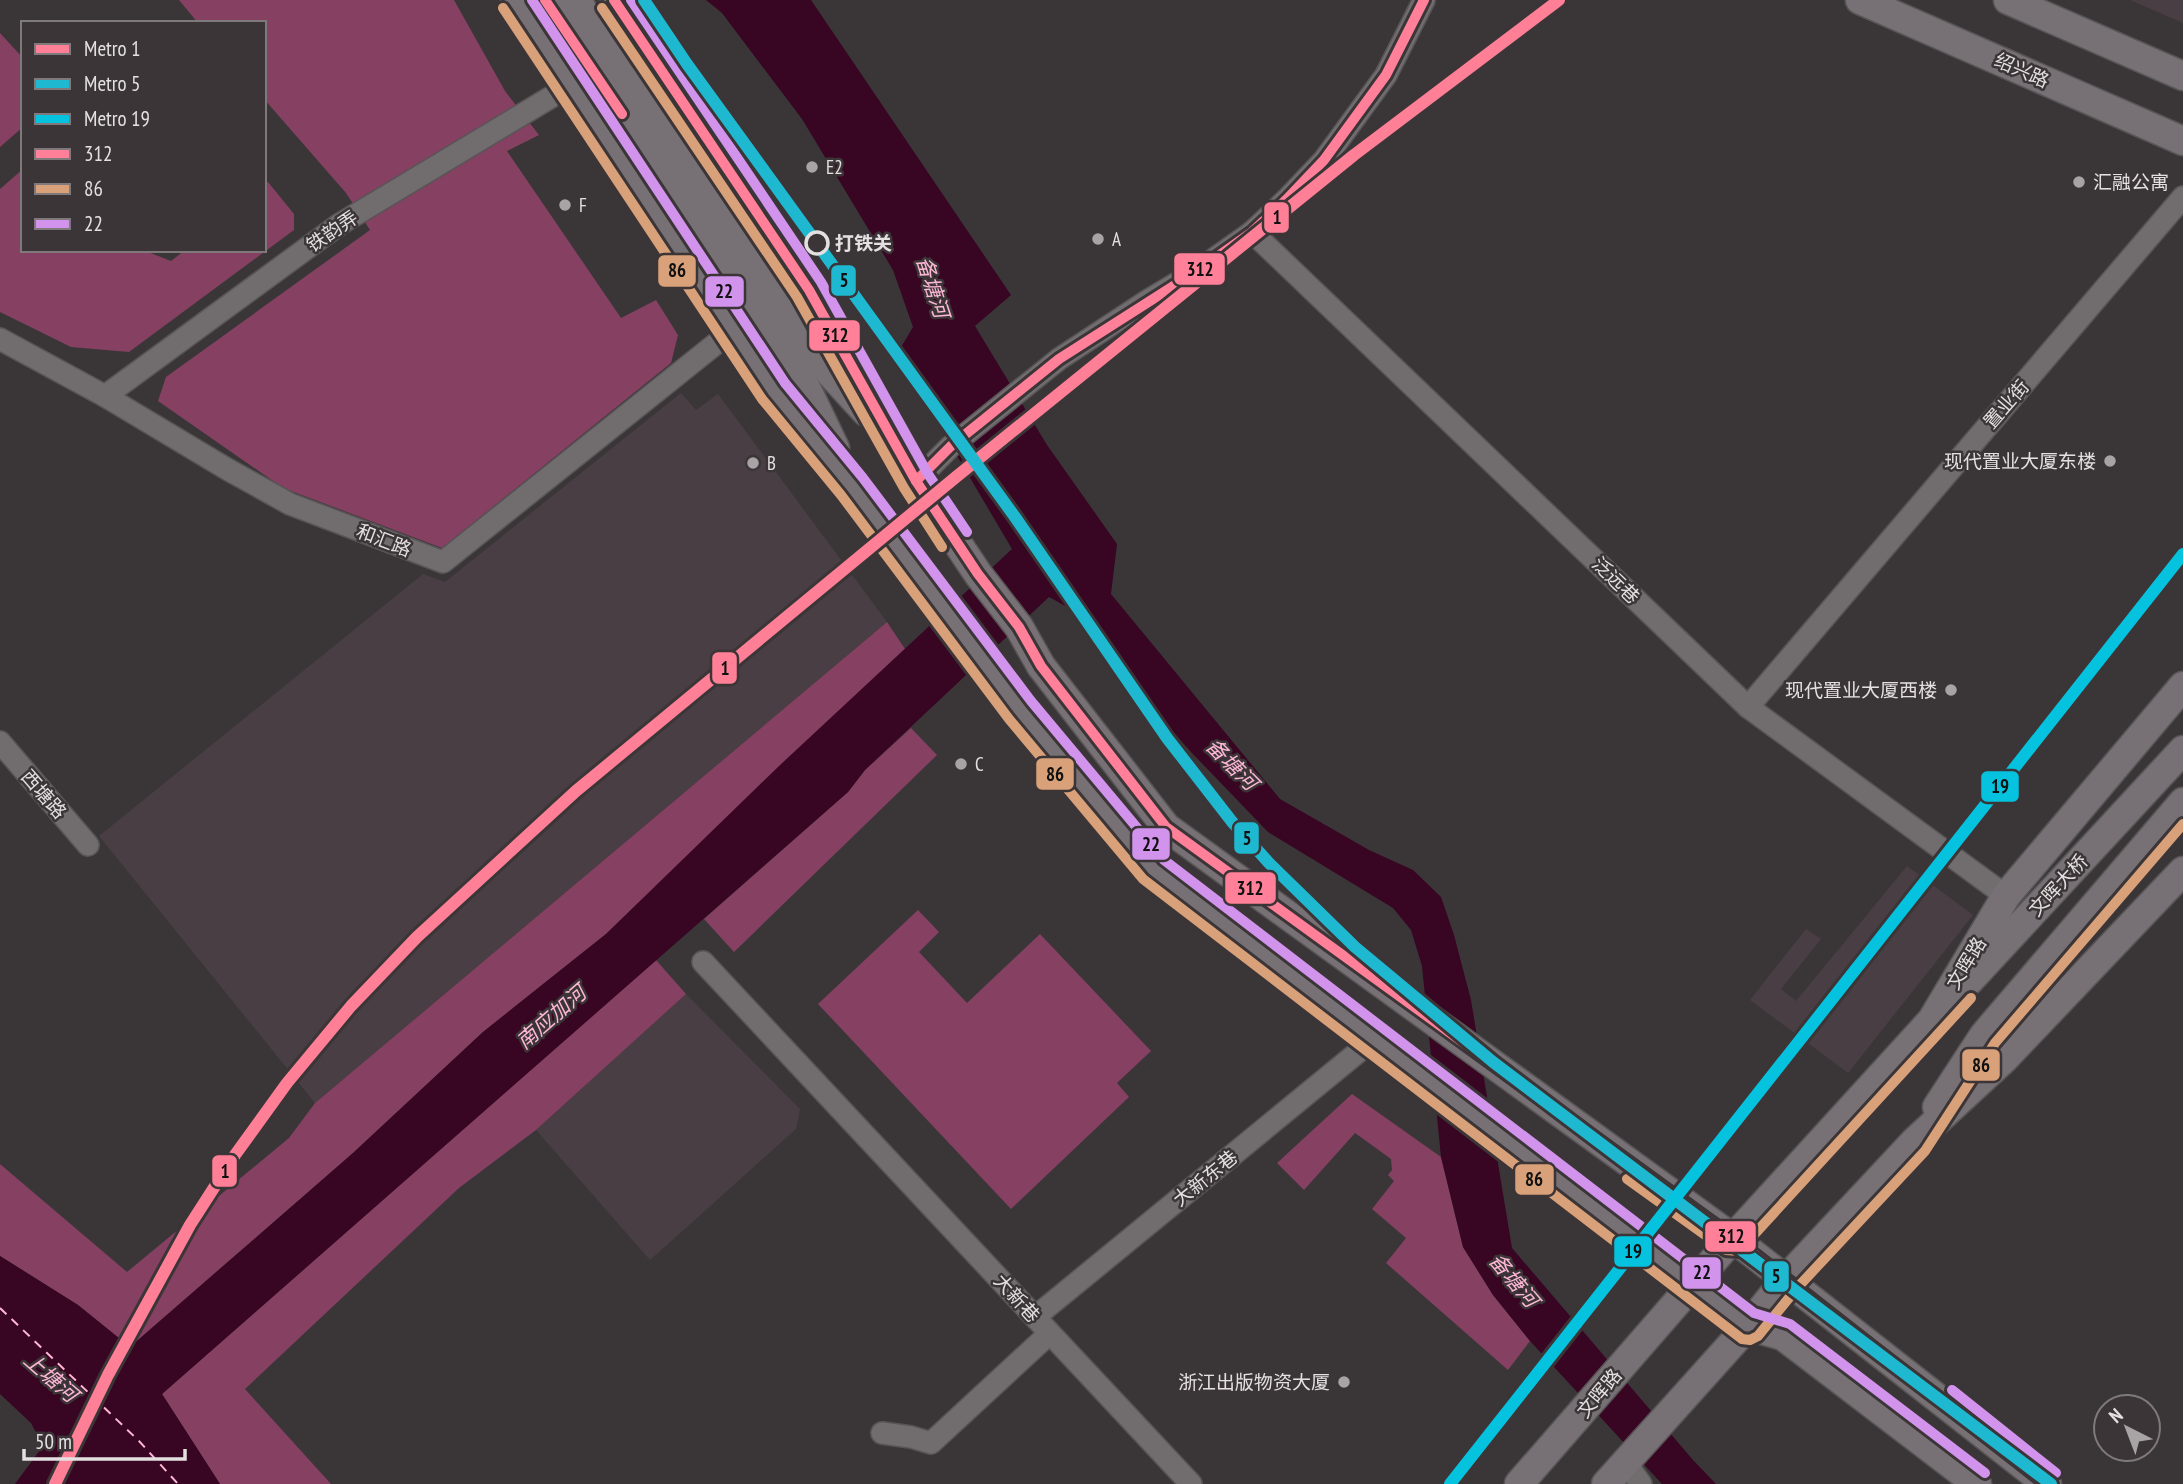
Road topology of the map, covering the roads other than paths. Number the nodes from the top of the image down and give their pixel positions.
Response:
1 (515, 0) edge
2 (545, 0) edge
3 (576, 0) edge
4 (614, 0) edge
5 (1424, 0) edge
6 (1860, 0) edge
7 (2008, 0) edge
8 (2183, 76) edge
9 (571, 85) junction
10 (2183, 141) edge
11 (2183, 197) edge
12 (1252, 232) junction
13 (733, 330) junction
14 (0, 339) edge
15 (105, 396) junction
16 (897, 444) junction
17 (916, 481) junction
18 (852, 486) junction
19 (2183, 686) edge
20 (1748, 706) junction
21 (0, 742) edge
22 (2183, 750) edge
23 (2183, 802) edge
24 (88, 845) dead end
25 (2183, 871) edge
26 (2006, 896) junction
27 (703, 962) dead end
28 (1932, 1020) junction
29 (1374, 1039) junction
30 (1914, 1142) junction
31 (1733, 1238) junction
32 (1786, 1279) junction
33 (1693, 1283) junction
34 (1035, 1317) junction
35 (1748, 1326) junction
36 (1049, 1334) junction
37 (882, 1433) dead end
38 (1634, 1473) edge
39 (1191, 1484) edge
40 (1519, 1484) edge
41 (1606, 1484) edge
42 (1977, 1484) edge
43 (2047, 1484) edge

1 - 9 main road
2 - 18 main road
3 - 16 main road
4 - 16 main road
5 - 12 street
6 - 10 main road, 绍兴路
7 - 8 main road
9 - 13 main road
9 - 15 street, 铁韵弄
11 - 20 street, 置业街
12 - 17 street
12 - 20 street, 泛远巷
13 - 15 street, 和汇路
13 - 18 main road
14 - 15 street, 和汇路
16 - 17 main road
17 - 31 main road
18 - 29 main road
19 - 26 main road, 文晖路
20 - 26 street, 泛远巷
21 - 24 street, 西塘路
22 - 28 main road, 文晖大桥
23 - 30 main road, 文晖大桥
25 - 30 main road
26 - 28 main road, 文晖路
27 - 34 street, 大新巷
28 - 31 main road, 文晖路
29 - 33 main road
29 - 34 street, 大新东巷
30 - 32 main road
31 - 32 main road
31 - 33 main road, 文晖路
32 - 35 main road
32 - 43 main road
33 - 35 main road
33 - 40 main road, 文晖路
34 - 36 street, 大新巷
35 - 38 main road
35 - 42 main road
36 - 37 street
36 - 39 street, 大新巷
38 - 41 main road

